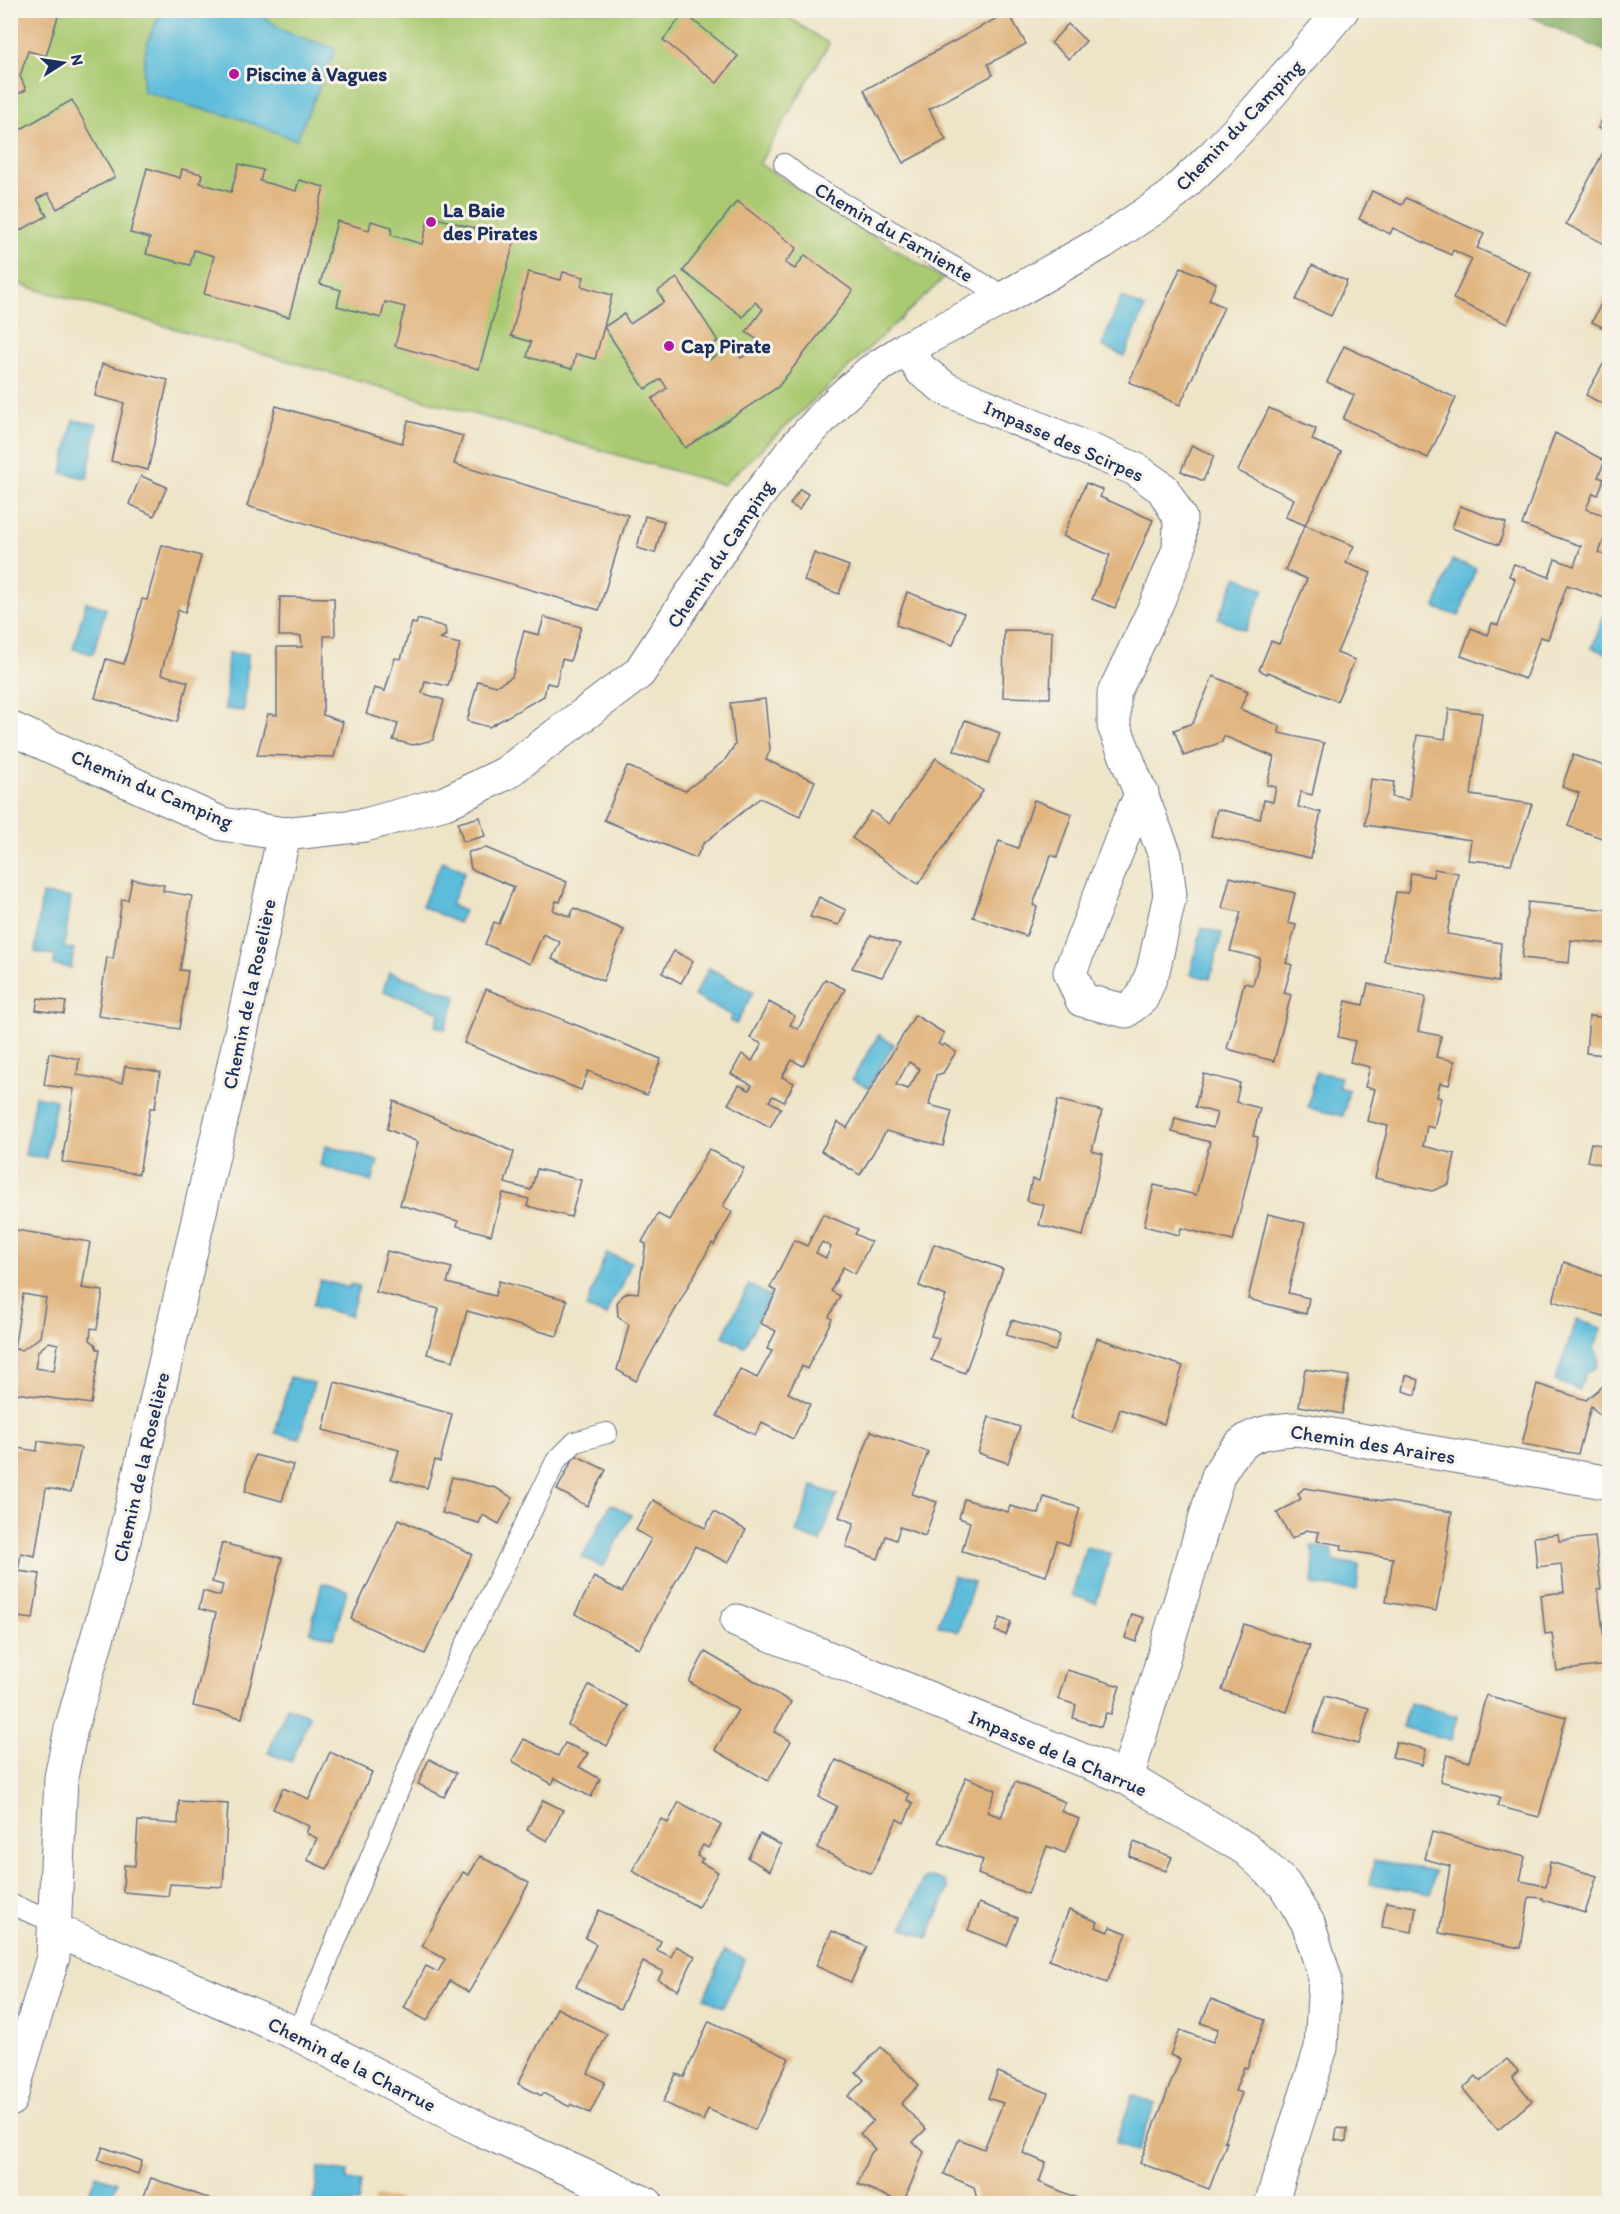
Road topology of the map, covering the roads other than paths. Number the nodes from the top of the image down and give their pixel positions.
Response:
1 (1342, 10) edge
2 (784, 164) dead end
3 (1006, 297) junction
4 (907, 348) junction
5 (10, 728) edge
6 (1142, 793) junction
7 (284, 834) junction
8 (607, 1433) dead end
9 (1610, 1483) edge
10 (736, 1621) dead end
11 (1127, 1778) junction
12 (10, 1904) edge
13 (56, 1927) junction
14 (297, 2034) junction
15 (10, 2100) edge
16 (647, 2204) edge
17 (1271, 2204) edge

1 - 3 street, Chemin du Camping
2 - 3 lane, Chemin du Farniente
3 - 4 street, Chemin du Camping
4 - 6 street, Impasse des Scirpes
4 - 7 street, Chemin du Camping
5 - 7 street, Chemin du Camping
6 - 6 street, Impasse des Scirpes
7 - 13 street, Chemin de la Roselière
8 - 14 lane
9 - 11 street, Chemin des Araires
10 - 11 street, Impasse de la Charrue
11 - 17 street, Impasse de la Charrue
12 - 13 lane
13 - 14 street, Chemin de la Charrue
13 - 15 street, Chemin de la Roselière
14 - 16 street, Chemin de la Charrue

